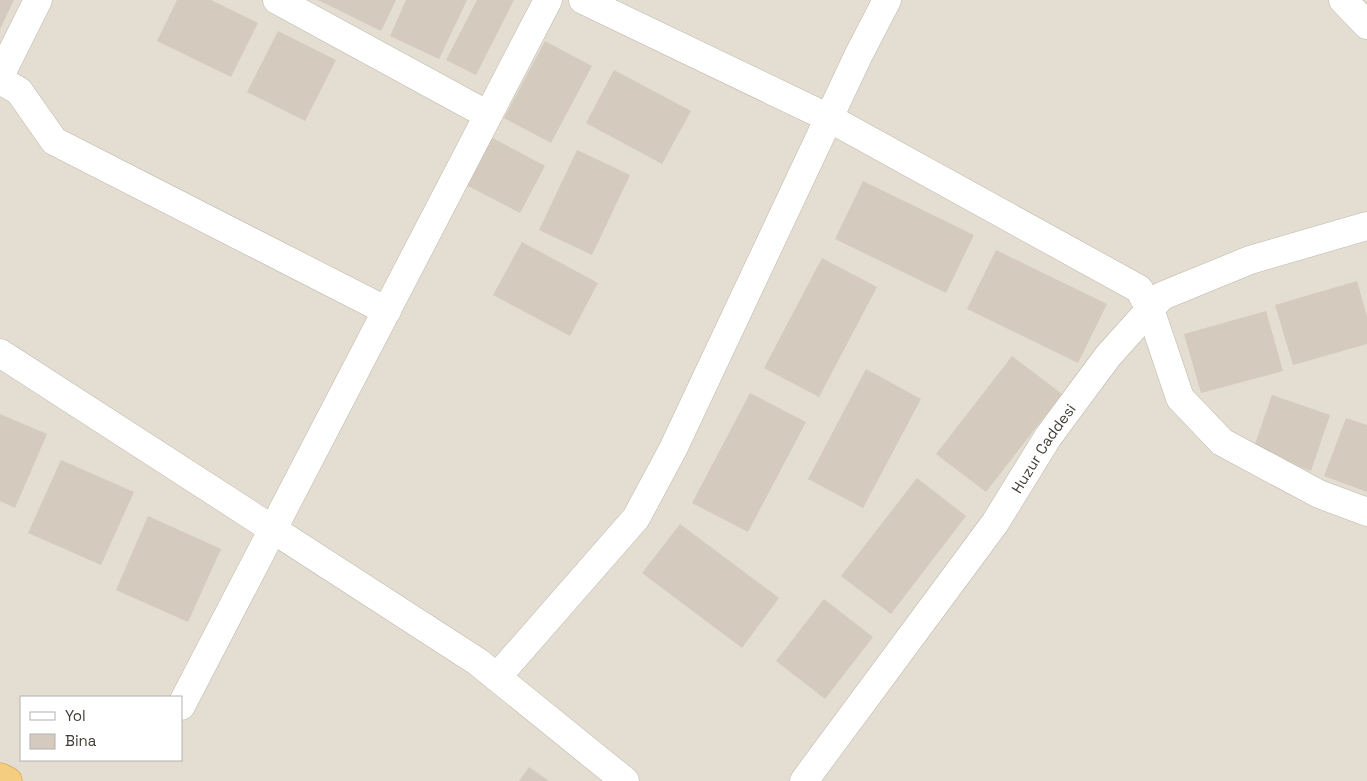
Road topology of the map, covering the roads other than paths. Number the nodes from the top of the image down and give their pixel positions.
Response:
1 (38, 0) edge
2 (278, 0) edge
3 (548, 0) edge
4 (583, 0) edge
5 (887, 0) edge
6 (1343, 0) edge
7 (1367, 24) edge
8 (0, 78) edge
9 (488, 115) junction
10 (830, 118) junction
11 (1367, 226) edge
12 (1150, 309) junction
13 (387, 310) junction
14 (0, 353) edge
15 (1367, 512) edge
16 (273, 530) junction
17 (497, 677) junction
18 (182, 704) edge
19 (0, 777) edge
20 (8, 781) edge
21 (625, 781) edge
22 (804, 781) edge

1 - 8 street
2 - 9 street
3 - 9 street
4 - 10 street
5 - 10 street
6 - 7 street
8 - 13 street
9 - 13 street
10 - 12 street
10 - 17 street
11 - 12 street, Huzur Caddesi
12 - 15 street
12 - 22 street, Huzur Caddesi
13 - 16 street
14 - 16 street
16 - 17 street
16 - 18 street
17 - 21 street
19 - 20 highway

